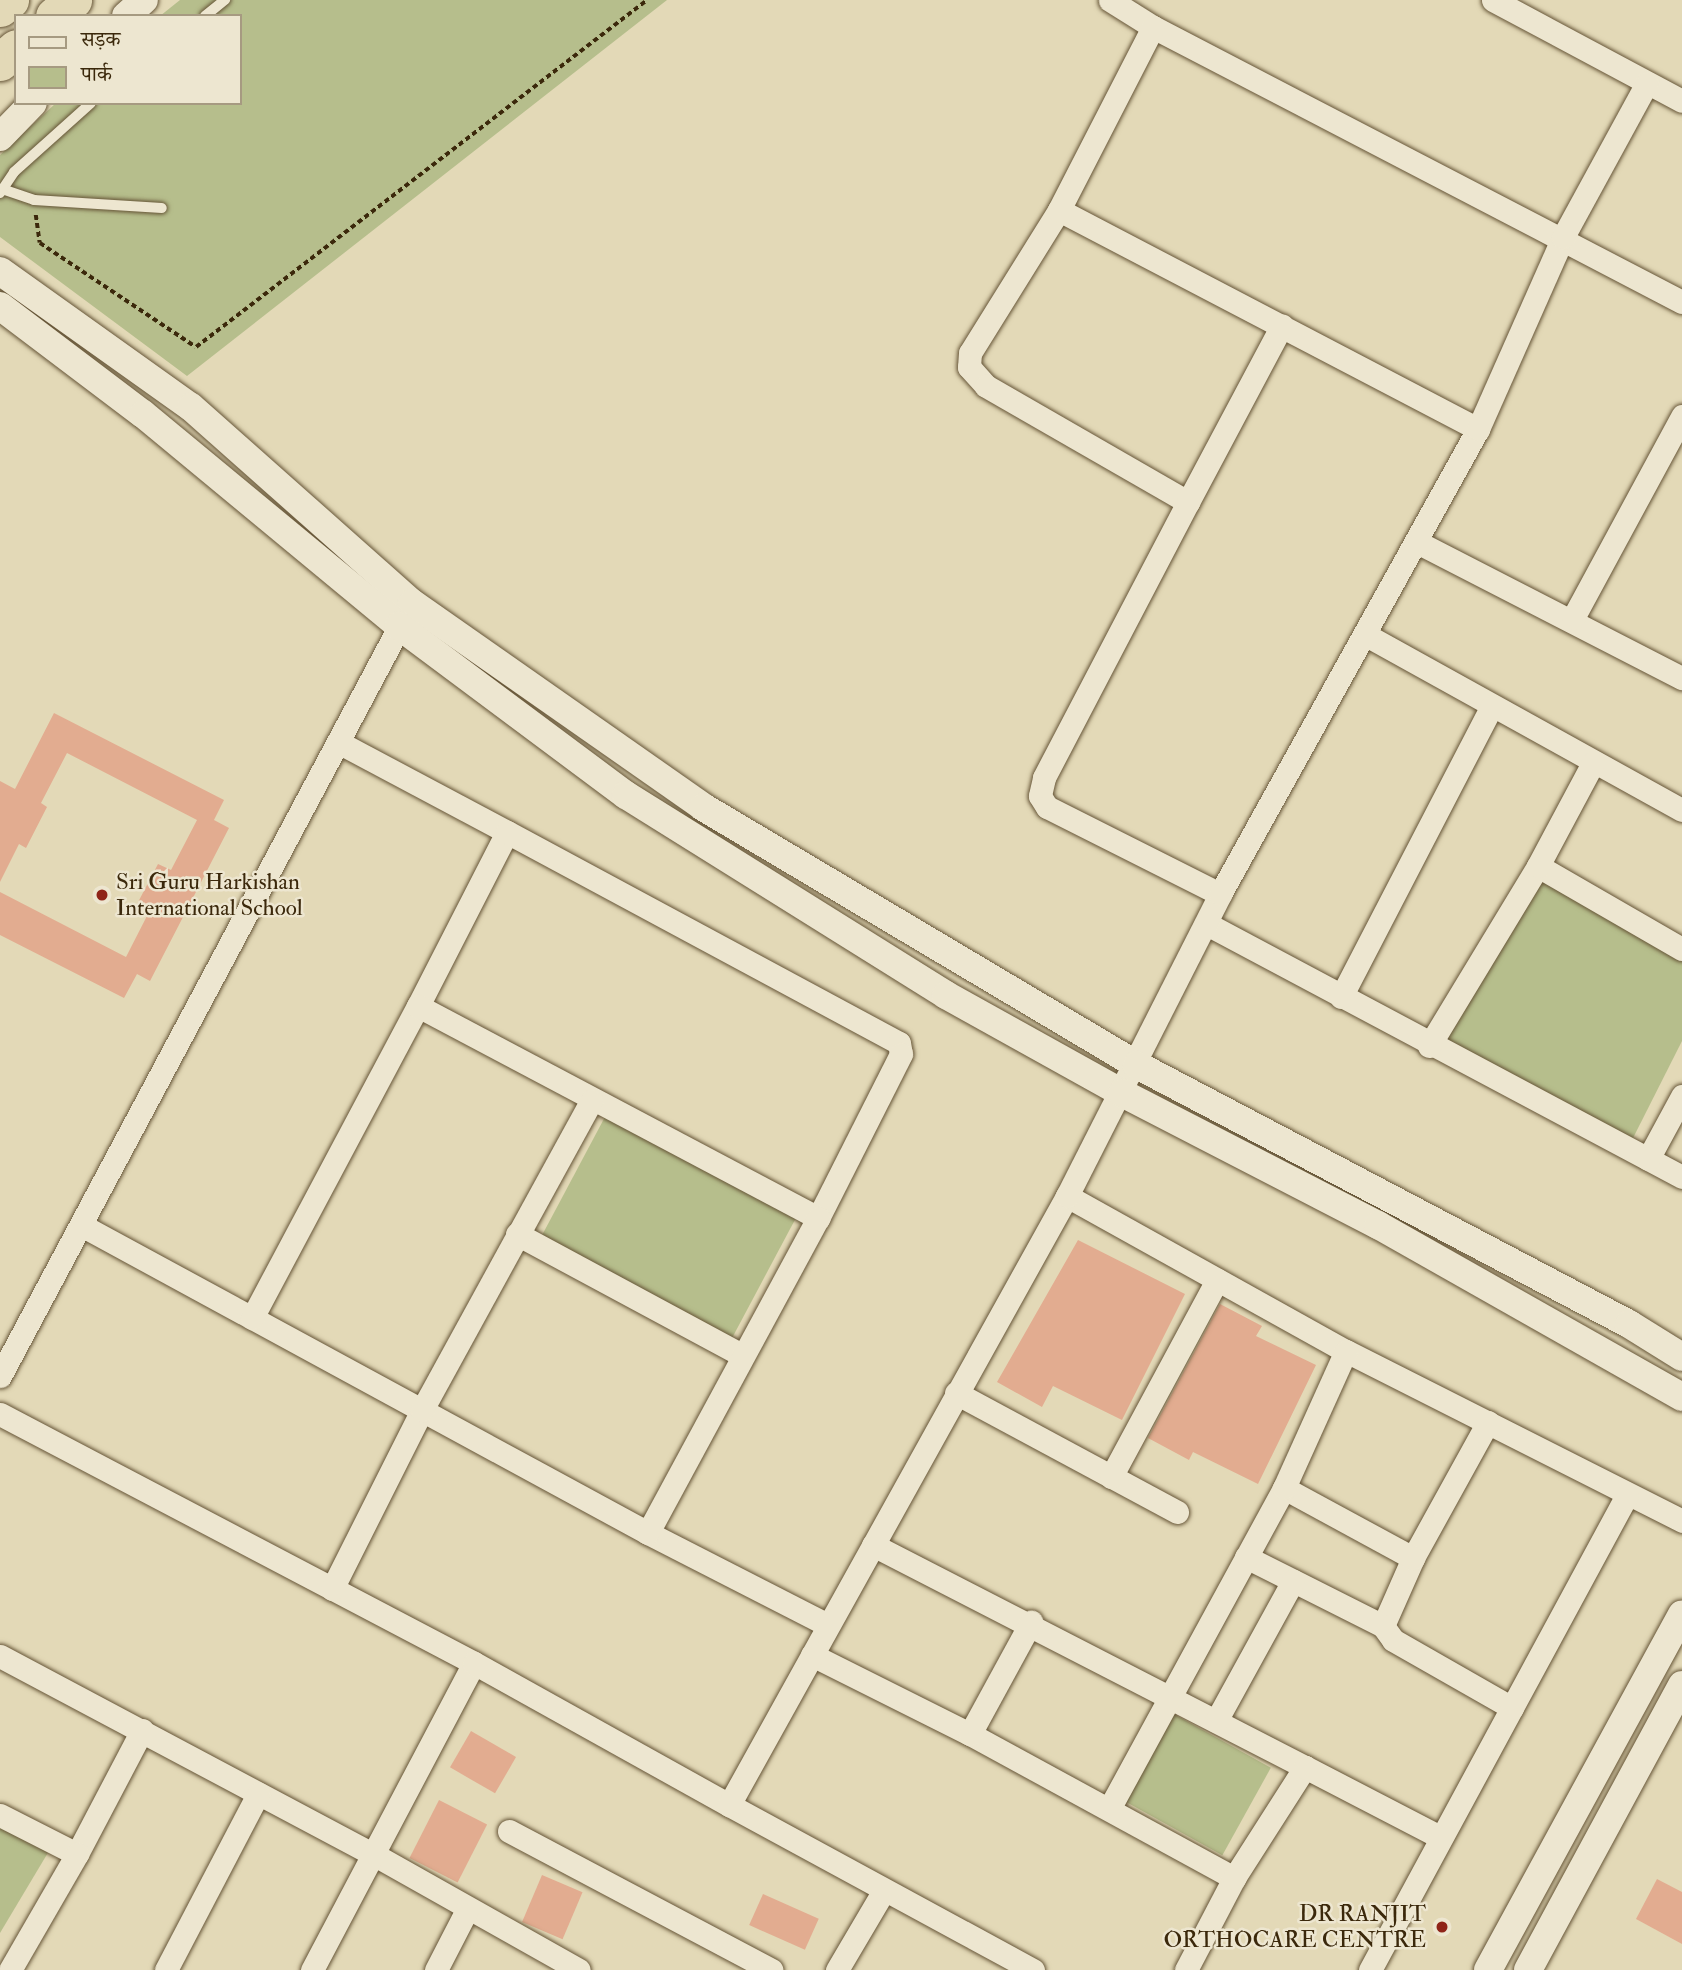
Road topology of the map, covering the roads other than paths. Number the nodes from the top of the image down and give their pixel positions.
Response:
1 (10, 0) edge
2 (73, 0) edge
3 (144, 0) edge
4 (225, 0) edge
5 (1110, 0) edge
6 (1499, 2) edge
7 (0, 8) edge
8 (56, 14) edge
9 (128, 14) edge
10 (208, 14) edge
11 (1153, 27) junction
12 (14, 50) edge
13 (0, 62) edge
14 (1647, 83) junction
15 (1682, 101) edge
16 (31, 105) edge
17 (89, 105) edge
18 (0, 136) edge
19 (2, 191) edge
20 (162, 208) dead end
21 (1059, 210) junction
22 (1563, 237) junction
23 (0, 271) edge
24 (1682, 302) edge
25 (0, 306) edge
26 (1282, 325) junction
27 (1682, 416) edge
28 (1478, 429) junction
29 (1188, 502) junction
30 (1417, 541) junction
31 (406, 615) junction
32 (1573, 618) junction
33 (1366, 635) junction
34 (1682, 678) edge
35 (1492, 706) junction
36 (338, 742) junction
37 (1593, 763) junction
38 (1682, 810) edge
39 (507, 832) junction
40 (1538, 866) junction
41 (1220, 894) junction
42 (1207, 924) junction
43 (1682, 949) edge
44 (1341, 997) junction
45 (418, 1006) junction
46 (1429, 1046) junction
47 (1137, 1065) junction
48 (1122, 1093) junction
49 (1682, 1096) edge
50 (591, 1101) junction
51 (1648, 1159) junction
52 (1682, 1177) edge
53 (1067, 1196) junction
54 (818, 1218) junction
55 (80, 1225) junction
56 (517, 1234) junction
57 (1217, 1280) junction
58 (252, 1318) junction
59 (1346, 1351) junction
60 (742, 1355) junction
61 (1682, 1357) edge
62 (0, 1376) edge
63 (956, 1392) junction
64 (1682, 1398) edge
65 (422, 1410) junction
66 (0, 1414) edge
67 (1488, 1422) junction
68 (1111, 1476) junction
69 (1284, 1488) junction
70 (1627, 1495) junction
71 (1177, 1512) dead end
72 (1682, 1521) edge
73 (648, 1533) junction
74 (873, 1545) junction
75 (1246, 1558) junction
76 (1413, 1558) junction
77 (1293, 1581) junction
78 (332, 1589) junction
79 (1682, 1614) edge
80 (1031, 1622) junction
81 (828, 1625) junction
82 (1383, 1626) junction
83 (812, 1655) junction
84 (0, 1656) edge
85 (474, 1664) junction
86 (1682, 1685) edge
87 (1170, 1697) junction
88 (1512, 1708) junction
89 (1216, 1721) junction
90 (142, 1730) junction
91 (970, 1734) junction
92 (1305, 1767) junction
93 (258, 1794) junction
94 (729, 1805) junction
95 (1109, 1809) junction
96 (0, 1815) edge
97 (509, 1832) dead end
98 (1440, 1837) junction
99 (77, 1854) junction
100 (373, 1854) junction
101 (1234, 1878) junction
102 (883, 1892) junction
103 (467, 1910) junction
104 (10, 1970) edge
105 (166, 1970) edge
106 (312, 1970) edge
107 (436, 1970) edge
108 (579, 1970) edge
109 (772, 1970) edge
110 (837, 1970) edge
111 (1033, 1970) edge
112 (1186, 1970) edge
113 (1370, 1970) edge
114 (1488, 1970) edge
115 (1528, 1970) edge

1 - 7 highway
2 - 8 highway
3 - 9 street
4 - 10 lane
5 - 11 street
6 - 14 street
11 - 21 street
11 - 22 street
12 - 13 highway
14 - 15 street
14 - 22 street
16 - 18 street
17 - 19 lane
19 - 20 lane
21 - 26 street
21 - 29 street
22 - 24 street
22 - 28 street
23 - 31 street
25 - 31 street
26 - 28 street
26 - 29 street
27 - 32 street
28 - 30 street
29 - 41 street
30 - 32 street
30 - 33 street
31 - 36 street
31 - 47 street
31 - 48 street
32 - 34 street
33 - 35 street
33 - 41 street
35 - 37 street
35 - 44 street
36 - 39 street
36 - 55 street
37 - 38 street
37 - 40 street
39 - 45 street
39 - 54 street
40 - 43 street
40 - 46 street
41 - 42 street
42 - 44 street
42 - 47 street
44 - 46 street
45 - 50 street
45 - 58 street
46 - 51 street
47 - 48 street
47 - 61 street
48 - 53 street
48 - 64 street
49 - 51 street
50 - 54 street
50 - 56 street
51 - 52 street
53 - 57 street
53 - 63 street
54 - 60 street
55 - 58 street
55 - 62 street
56 - 60 street
56 - 65 street
57 - 59 street
57 - 68 street
58 - 65 street
59 - 67 street
59 - 69 street
60 - 73 street
63 - 68 street
63 - 74 street
65 - 73 street
65 - 78 street
66 - 78 street
67 - 70 street
67 - 76 street
68 - 71 street
69 - 75 street
69 - 76 street
70 - 72 street
70 - 88 street
73 - 81 street
74 - 80 street
74 - 81 street
75 - 77 street
75 - 87 street
76 - 82 street
77 - 82 street
77 - 89 street
78 - 85 street
79 - 114 street
80 - 87 street
80 - 91 street
81 - 83 street
82 - 88 street
83 - 91 street
83 - 94 street
84 - 90 street
85 - 94 street
85 - 100 street
86 - 115 street
87 - 89 street
87 - 95 street
88 - 98 street
89 - 92 street
90 - 93 street
90 - 99 street
91 - 95 street
92 - 98 street
92 - 101 street
93 - 100 street
93 - 105 street
94 - 102 street
95 - 101 street
96 - 99 street
97 - 109 street
98 - 113 street
99 - 104 street
100 - 103 street
100 - 106 street
101 - 112 street
102 - 110 street
102 - 111 street
103 - 107 street
103 - 108 street

